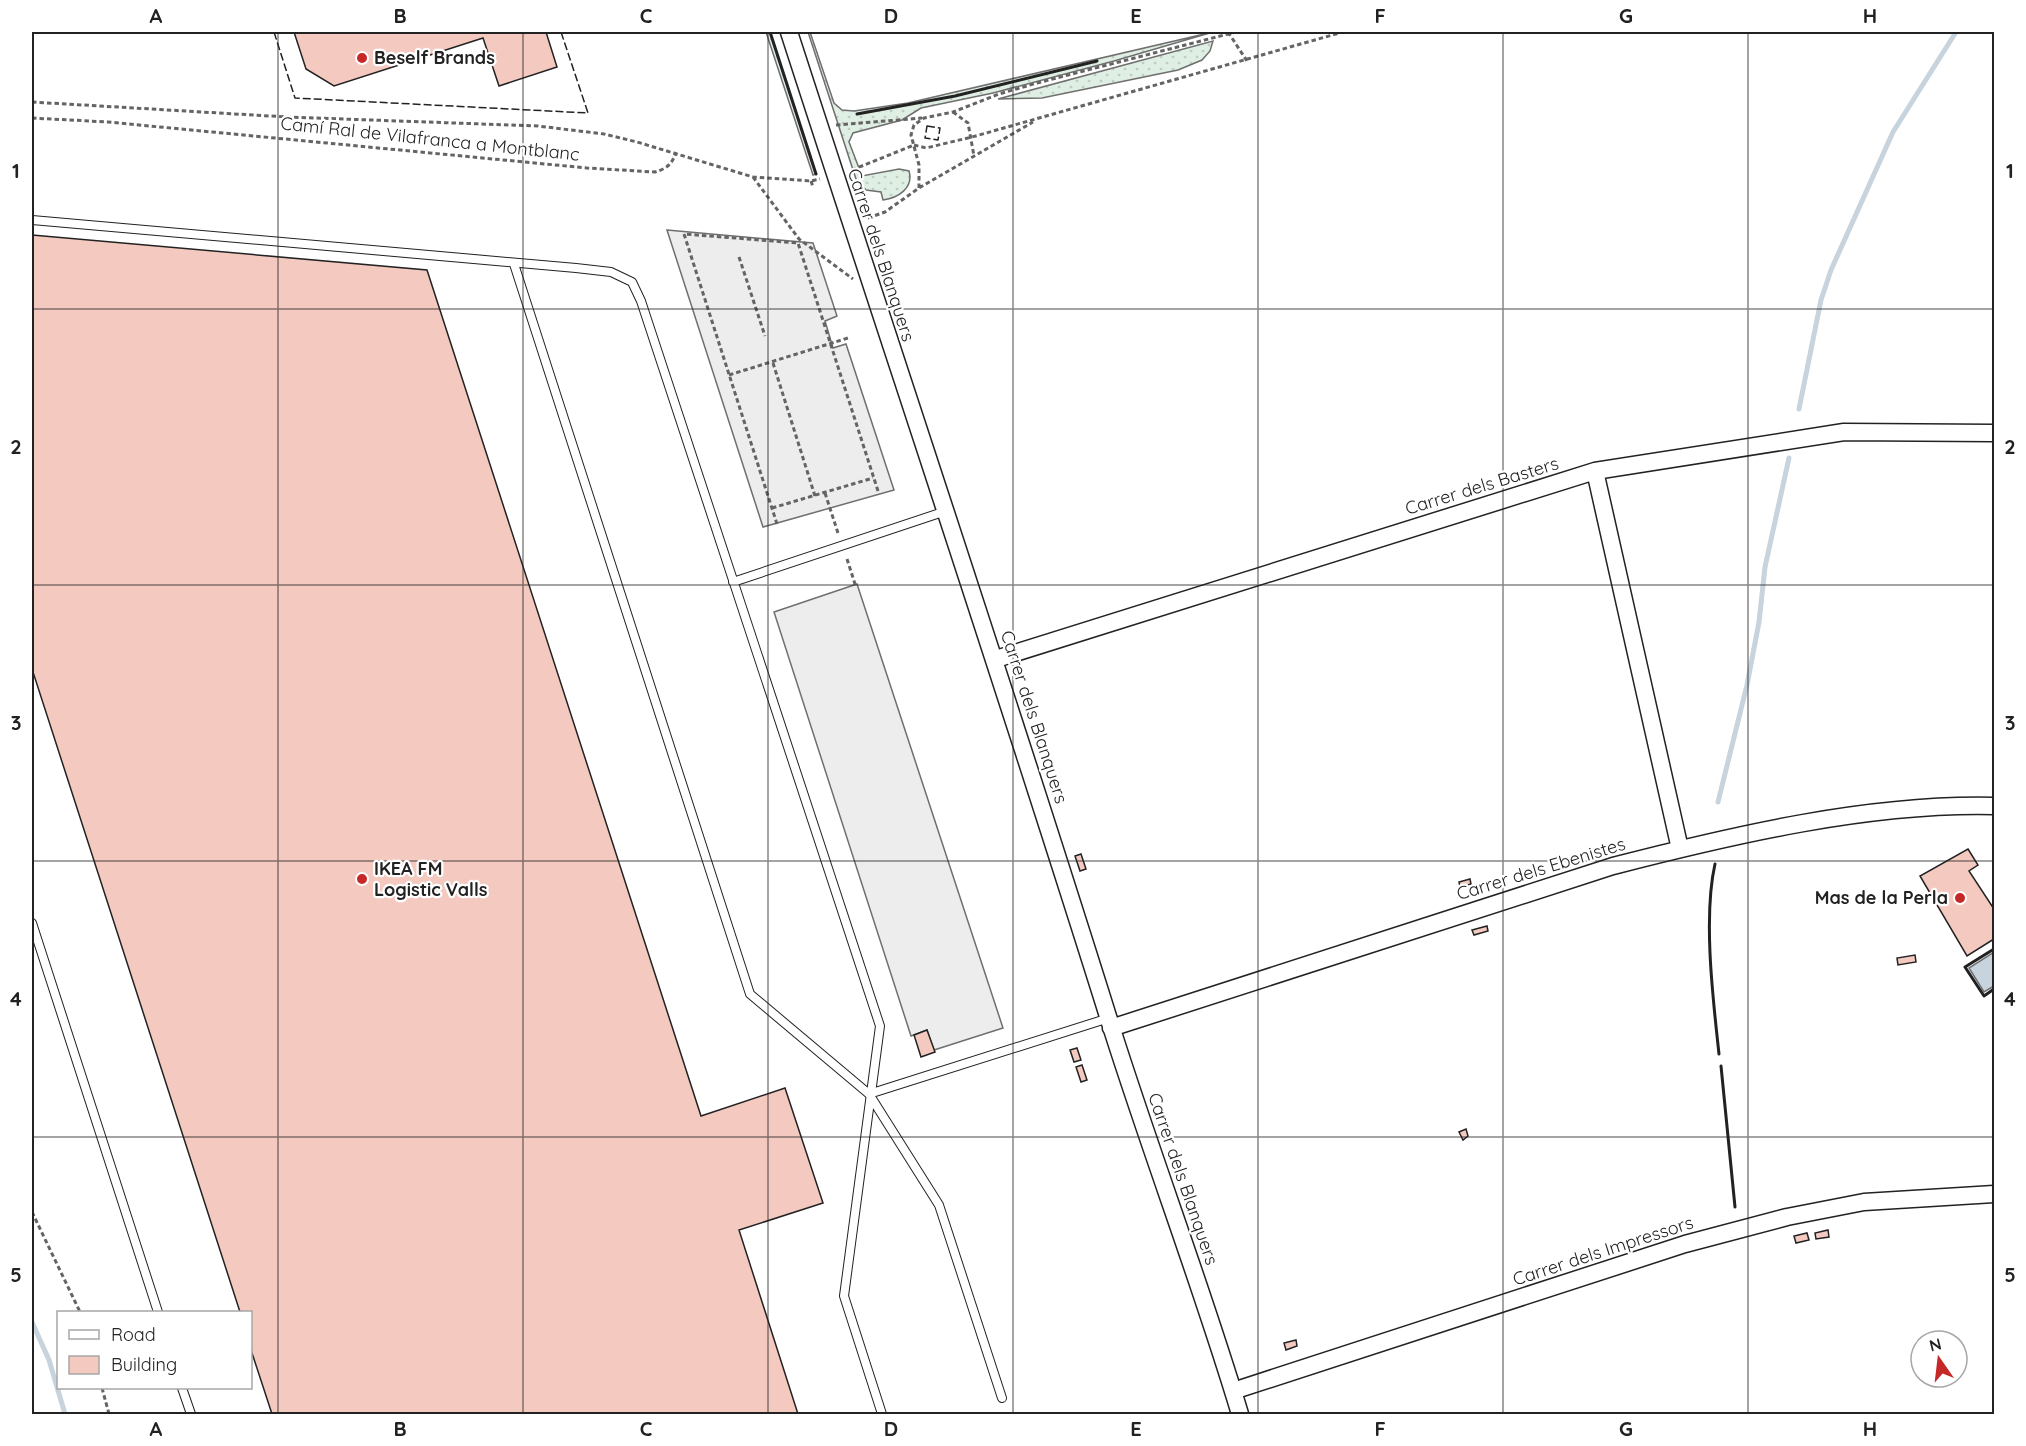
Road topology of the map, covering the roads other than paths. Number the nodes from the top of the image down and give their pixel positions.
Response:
1 (789, 32) edge
2 (32, 220) edge
3 (514, 264) junction
4 (1995, 433) edge
5 (1595, 471) junction
6 (946, 511) junction
7 (733, 582) junction
8 (996, 659) junction
9 (1995, 806) edge
10 (1680, 849) junction
11 (32, 923) edge
12 (1110, 1023) junction
13 (869, 1094) junction
14 (1995, 1194) edge
15 (158, 1311) edge
16 (182, 1389) edge
17 (1233, 1391) junction
18 (1002, 1398) dead end
19 (191, 1414) edge
20 (882, 1414) edge
21 (1240, 1414) edge

1 - 6 street, Carrer dels Blanquers
2 - 3 lane
3 - 7 lane
3 - 13 lane
4 - 5 street, Carrer dels Basters
5 - 8 street, Carrer dels Basters
5 - 10 street
6 - 7 lane
6 - 8 street, Carrer dels Blanquers
7 - 13 lane
8 - 12 street, Carrer dels Blanquers
9 - 10 street, Carrer dels Ebenistes
10 - 12 street, Carrer dels Ebenistes
11 - 15 lane
12 - 13 lane
12 - 17 street, Carrer dels Blanquers
13 - 18 lane
13 - 20 lane
14 - 17 street, Carrer dels Impressors
16 - 19 lane
17 - 21 street, Carrer dels Blanquers

